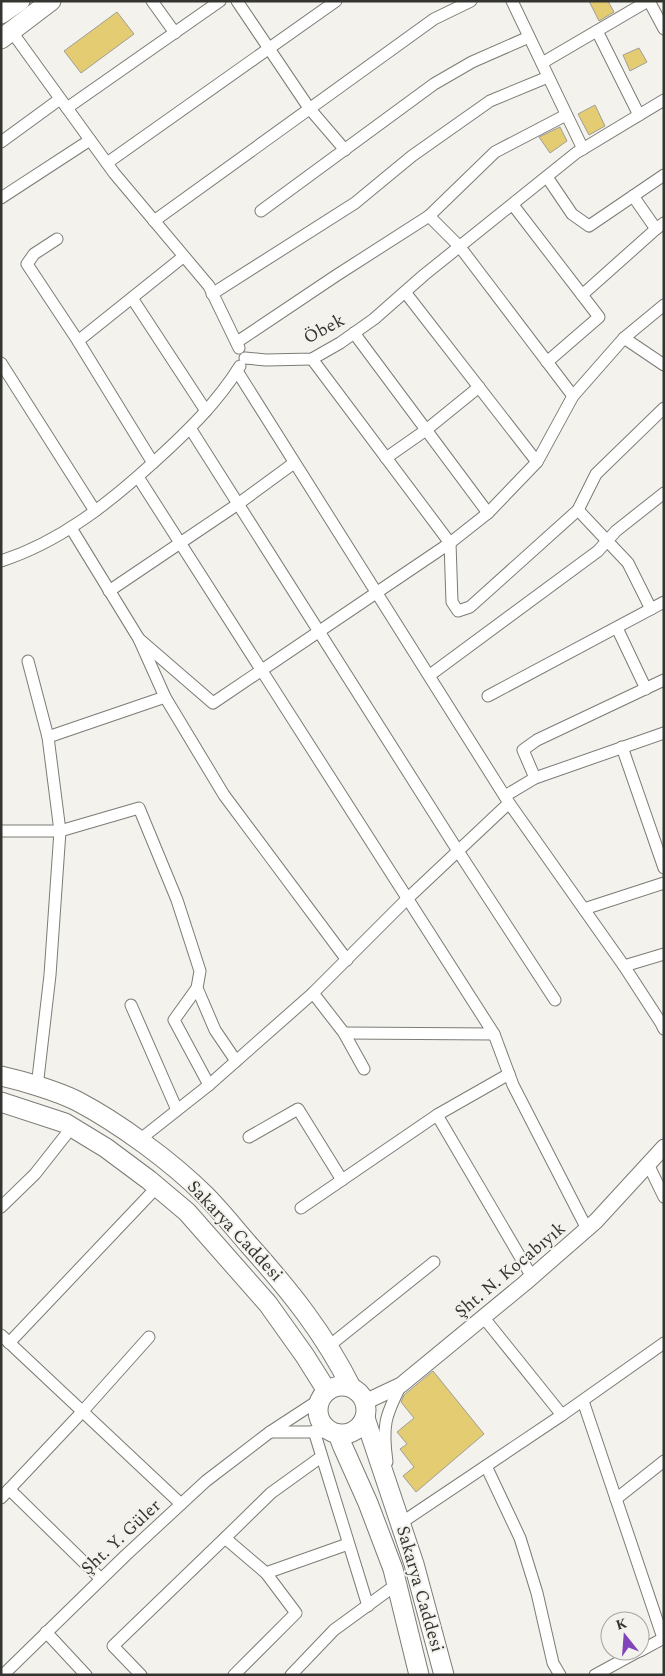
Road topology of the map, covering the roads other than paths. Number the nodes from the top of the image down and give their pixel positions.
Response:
1 (20, 1) edge
2 (51, 1) edge
3 (152, 1) edge
4 (220, 1) edge
5 (237, 1) edge
6 (336, 1) edge
7 (471, 1) edge
8 (512, 1) edge
9 (648, 1) edge
10 (4, 26) edge
11 (664, 29) edge
12 (597, 31) junction
13 (175, 33) junction
14 (529, 37) junction
15 (269, 49) junction
16 (542, 63) junction
17 (548, 77) junction
18 (664, 100) edge
19 (63, 103) junction
20 (309, 108) junction
21 (566, 115) junction
22 (640, 116) junction
23 (90, 140) junction
24 (1, 142) edge
25 (583, 149) junction
26 (344, 150) junction
27 (107, 163) junction
28 (664, 176) edge
29 (546, 177) junction
30 (633, 196) junction
31 (1, 198) edge
32 (512, 205) junction
33 (261, 211) dead end
34 (429, 216) junction
35 (154, 221) junction
36 (660, 226) edge
37 (57, 239) dead end
38 (460, 246) junction
39 (183, 257) junction
40 (406, 292) junction
41 (212, 294) junction
42 (582, 296) junction
43 (132, 298) junction
44 (664, 305) edge
45 (354, 333) junction
46 (624, 338) junction
47 (78, 341) junction
48 (237, 342) junction
49 (245, 358) junction
50 (312, 359) junction
51 (547, 362) junction
52 (1, 363) edge
53 (664, 365) edge
54 (236, 371) junction
55 (479, 387) junction
56 (573, 396) junction
57 (664, 408) edge
58 (206, 411) junction
59 (190, 428) junction
60 (426, 430) junction
61 (386, 458) junction
62 (537, 462) junction
63 (153, 463) junction
64 (294, 463) junction
65 (138, 477) junction
66 (664, 493) edge
67 (238, 504) junction
68 (578, 510) junction
69 (95, 511) junction
70 (488, 513) junction
71 (71, 528) junction
72 (607, 539) junction
73 (180, 542) junction
74 (450, 543) junction
75 (1, 561) edge
76 (109, 591) junction
77 (376, 592) junction
78 (664, 602) edge
79 (651, 609) junction
80 (617, 628) junction
81 (319, 631) junction
82 (139, 639) junction
83 (28, 661) dead end
84 (262, 670) junction
85 (430, 675) junction
86 (664, 680) edge
87 (646, 689) junction
88 (488, 696) dead end
89 (165, 697) junction
90 (664, 733) edge
91 (48, 737) junction
92 (622, 747) junction
93 (535, 778) junction
94 (507, 799) junction
95 (1, 831) edge
96 (60, 831) junction
97 (458, 851) junction
98 (664, 868) edge
99 (664, 883) edge
100 (407, 899) junction
101 (584, 909) junction
102 (664, 954) edge
103 (347, 960) junction
104 (624, 966) junction
105 (197, 988) junction
106 (313, 993) junction
107 (555, 1000) dead end
108 (131, 1005) dead end
109 (664, 1030) edge
110 (344, 1033) junction
111 (494, 1034) junction
112 (236, 1061) junction
113 (364, 1069) dead end
114 (509, 1074) junction
115 (1, 1076) edge
116 (209, 1085) junction
117 (37, 1087) junction
118 (1, 1102) edge
119 (177, 1110) junction
120 (437, 1115) junction
121 (72, 1128) junction
122 (249, 1137) dead end
123 (138, 1141) junction
124 (664, 1147) edge
125 (648, 1164) junction
126 (342, 1180) junction
127 (157, 1187) junction
128 (664, 1197) edge
129 (1, 1207) edge
130 (302, 1208) dead end
131 (587, 1229) junction
132 (434, 1262) dead end
133 (532, 1277) junction
134 (484, 1318) junction
135 (149, 1337) dead end
136 (5, 1339) edge
137 (664, 1343) edge
138 (329, 1346) junction
139 (401, 1385) junction
140 (351, 1388) junction
141 (323, 1395) junction
142 (583, 1401) junction
143 (365, 1410) junction
144 (82, 1412) junction
145 (562, 1415) junction
146 (270, 1432) junction
147 (327, 1432) junction
148 (321, 1457) junction
149 (664, 1461) edge
150 (486, 1466) junction
151 (9, 1488) junction
152 (391, 1493) junction
153 (1, 1498) edge
154 (616, 1499) junction
155 (181, 1504) junction
156 (400, 1523) junction
157 (225, 1538) junction
158 (348, 1544) junction
159 (266, 1573) junction
160 (101, 1579) junction
161 (397, 1584) junction
162 (368, 1606) junction
163 (46, 1632) junction
164 (663, 1638) edge
165 (650, 1645) edge
166 (622, 1661) edge
167 (297, 1672) edge
168 (601, 1673) edge
169 (3, 1675) edge
170 (86, 1675) edge
171 (141, 1675) edge
172 (234, 1675) edge
173 (419, 1675) edge
174 (444, 1675) edge
175 (560, 1675) edge

1 - 10 main road
2 - 10 main road
3 - 13 street
4 - 13 street
5 - 15 street
6 - 15 street
7 - 20 street
8 - 14 street
9 - 11 street
9 - 12 street
10 - 19 street
12 - 16 street
12 - 22 street
13 - 19 street
14 - 16 street
14 - 26 street
15 - 20 street
15 - 27 street
16 - 17 street
17 - 21 street
17 - 41 street
18 - 22 street, Öbek
19 - 23 street
19 - 24 street
20 - 26 street
20 - 35 street
21 - 25 street
21 - 34 street
22 - 25 street, Öbek
23 - 27 street
23 - 31 street
25 - 29 street, Öbek
26 - 33 street
27 - 35 street
28 - 30 street
29 - 30 street
29 - 32 street, Öbek
30 - 36 street
32 - 38 street, Öbek
32 - 42 street
34 - 38 street
34 - 48 street
35 - 39 street
36 - 42 street
37 - 47 street
38 - 40 street, Öbek
38 - 51 street
39 - 41 street
39 - 43 street
40 - 45 street, Öbek
40 - 55 street
41 - 48 street
42 - 51 street
43 - 47 street
43 - 58 street
44 - 46 street
45 - 50 street, Öbek
45 - 60 street
46 - 53 street
46 - 56 street
47 - 63 street
48 - 49 street
49 - 50 street, Öbek
49 - 54 street
50 - 61 street
51 - 56 street
52 - 69 street
54 - 58 street
54 - 64 street
55 - 60 street
55 - 62 street
56 - 62 street
57 - 68 street
58 - 59 street
59 - 63 street
59 - 67 street
60 - 61 street
60 - 70 street
61 - 74 street
62 - 70 street
63 - 65 street
64 - 67 street
64 - 77 street
65 - 69 street
65 - 73 street
66 - 72 street
67 - 73 street
67 - 81 street
68 - 72 street
68 - 74 street
69 - 71 street
70 - 74 street
71 - 75 street
71 - 76 street
72 - 79 street
72 - 85 street
73 - 76 street
73 - 84 street
74 - 77 street
76 - 82 street
77 - 81 street
77 - 85 street
78 - 79 street
79 - 80 street
80 - 87 street
80 - 88 street
81 - 84 street
81 - 97 street
82 - 84 street
82 - 89 street
83 - 91 street
84 - 100 street
85 - 94 street
86 - 87 street
87 - 93 street
89 - 91 street
89 - 103 street
90 - 92 street
91 - 96 street
92 - 93 street
92 - 98 street
93 - 94 street
94 - 97 street
94 - 101 street
95 - 96 street
96 - 105 street
96 - 117 street
97 - 100 street
97 - 107 street
99 - 101 street
100 - 103 street
100 - 111 street
101 - 104 street
102 - 104 street
103 - 106 street
104 - 109 street
105 - 112 street
105 - 116 street
106 - 110 street
106 - 112 street
108 - 119 street
110 - 111 street
110 - 113 street
111 - 114 street
112 - 116 street
114 - 120 street
114 - 131 street
115 - 117 main road, Sakarya Caddesi
116 - 119 street
117 - 123 main road, Sakarya Caddesi
118 - 121 main road, Sakarya Caddesi
119 - 123 street
120 - 126 street
120 - 133 street
121 - 127 main road, Sakarya Caddesi
121 - 129 street
122 - 126 street
123 - 138 main road, Sakarya Caddesi
124 - 125 street, Şht. N. Kocabıyık
125 - 128 street
125 - 131 street, Şht. N. Kocabıyık
126 - 130 street
127 - 136 street
127 - 141 main road, Sakarya Caddesi
131 - 133 street, Şht. N. Kocabıyık
132 - 138 street
133 - 134 street, Şht. N. Kocabıyık
134 - 139 street, Şht. N. Kocabıyık
134 - 145 street
135 - 144 street
136 - 144 street
137 - 142 street
138 - 140 main road, Sakarya Caddesi
139 - 143 street, Şht. N. Kocabıyık
139 - 152 street
140 - 141 main road
140 - 143 main road
141 - 146 street, Şht. Y. Güler
141 - 147 main road
142 - 145 street
142 - 154 street
143 - 147 main road
143 - 152 main road, Sakarya Caddesi
144 - 151 street
144 - 155 street
145 - 150 street
146 - 147 street
146 - 155 street, Şht. Y. Güler
147 - 148 street
147 - 161 main road, Sakarya Caddesi
148 - 157 street
148 - 158 street
149 - 154 street
150 - 156 street
150 - 175 street
151 - 153 street
151 - 160 street
152 - 156 main road, Sakarya Caddesi
154 - 164 street
155 - 160 street, Şht. Y. Güler
156 - 174 main road, Sakarya Caddesi
157 - 159 street
157 - 171 street
158 - 159 street
158 - 162 street
159 - 172 street
160 - 163 street, Şht. Y. Güler
161 - 162 street
161 - 173 main road, Sakarya Caddesi
162 - 167 street
163 - 169 street, Şht. Y. Güler
163 - 170 street
164 - 165 street
166 - 168 street

